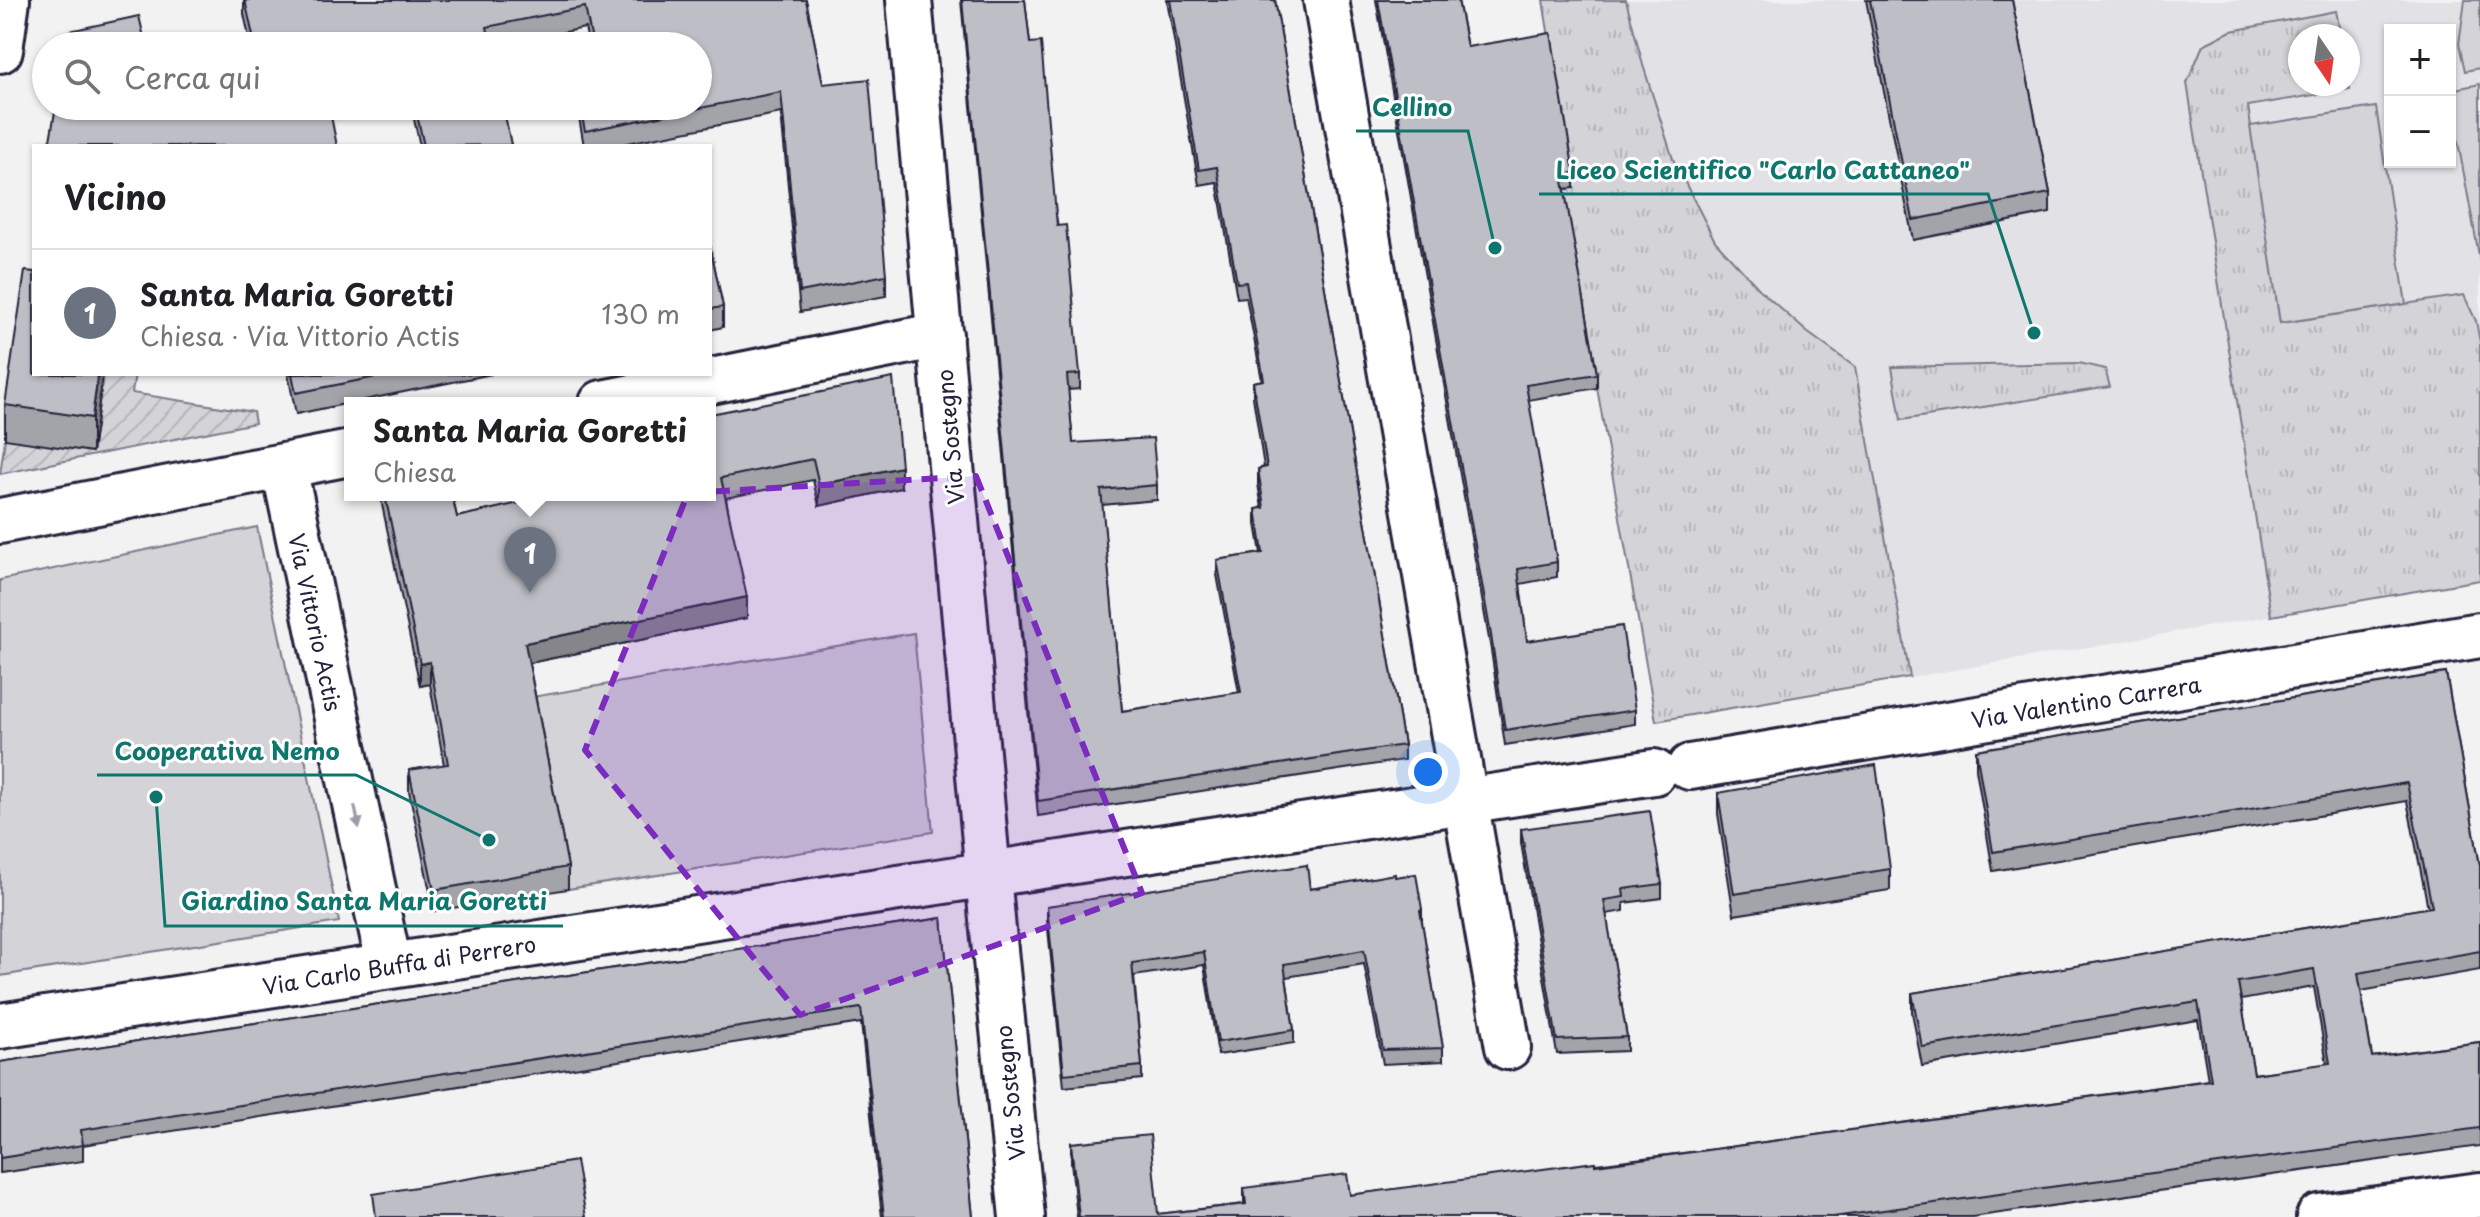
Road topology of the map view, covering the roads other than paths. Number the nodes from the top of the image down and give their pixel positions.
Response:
1 (909, 0) edge
2 (1326, 0) edge
3 (12, 3) edge
4 (0, 50) edge
5 (940, 335) junction
6 (632, 397) edge
7 (344, 454) edge
8 (284, 467) junction
9 (0, 521) edge
10 (2480, 636) edge
11 (1464, 800) junction
12 (988, 874) junction
13 (389, 965) junction
14 (0, 1026) edge
15 (1508, 1047) dead end
16 (2480, 1195) edge
17 (1022, 1217) edge
18 (2319, 1217) edge

1 - 5 street, Via Sostegno
2 - 11 street
3 - 4 street
5 - 6 street
5 - 12 street, Via Sostegno
7 - 8 street
8 - 9 street
8 -> 13 street, Via Vittorio Actis
10 - 11 street, Via Valentino Carrera
11 - 12 street
11 - 15 street
12 - 13 street, Via Carlo Buffa di Perrero
12 - 17 street, Via Sostegno
13 - 14 street, Via Carlo Buffa di Perrero
16 - 18 street

